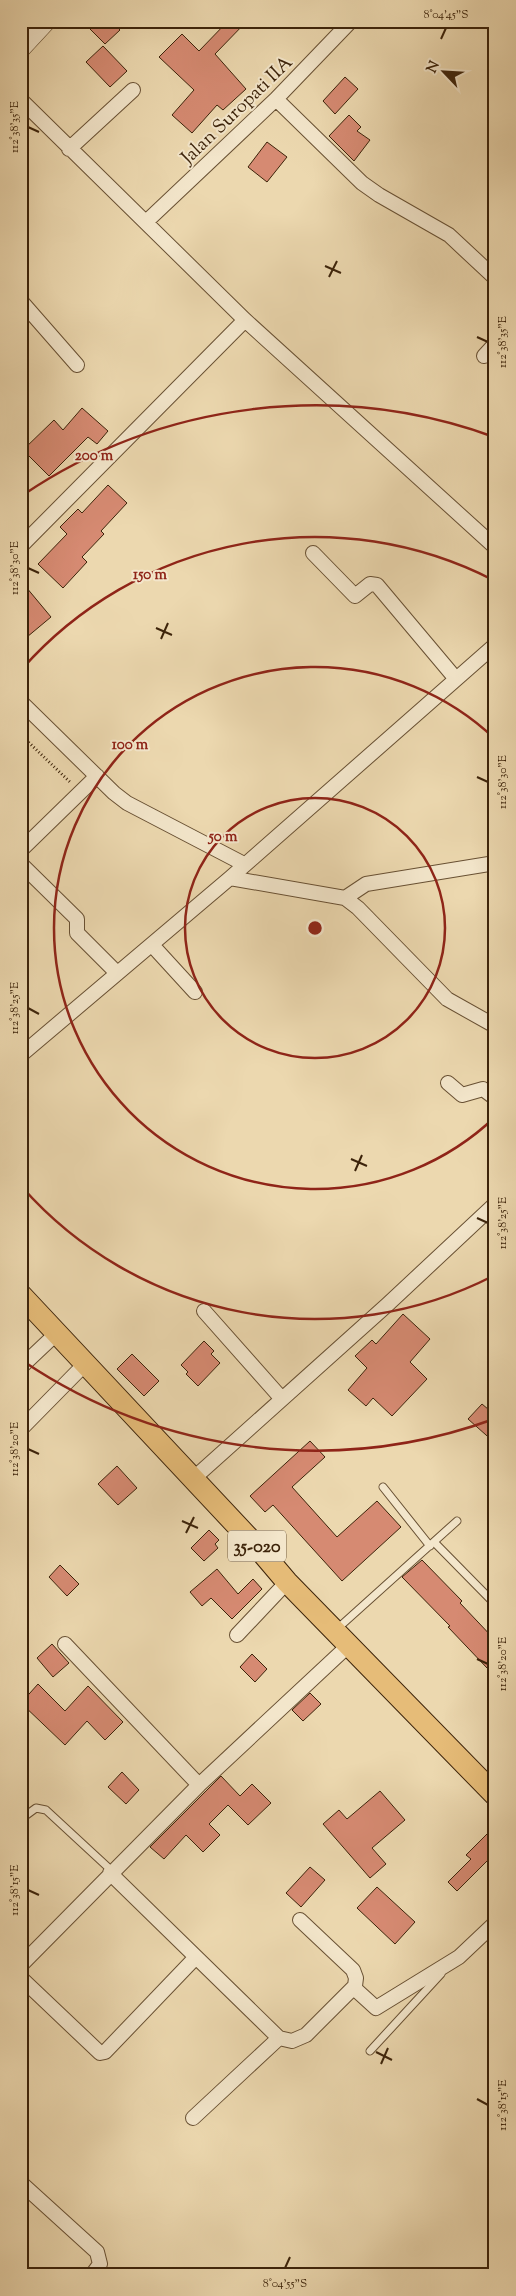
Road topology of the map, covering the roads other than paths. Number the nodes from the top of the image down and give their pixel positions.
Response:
1 (48, 21) edge
2 (351, 21) edge
3 (21, 49) edge
4 (133, 90) dead end
5 (276, 99) junction
6 (21, 100) edge
7 (69, 149) junction
8 (146, 222) junction
9 (495, 278) edge
10 (21, 301) edge
11 (245, 320) junction
12 (495, 344) edge
13 (484, 356) dead end
14 (77, 365) dead end
15 (493, 541) edge
16 (21, 546) edge
17 (314, 553) dead end
18 (495, 645) edge
19 (456, 679) junction
20 (24, 709) edge
21 (97, 776) junction
22 (22, 849) edge
23 (495, 863) edge
24 (21, 864) edge
25 (244, 864) junction
26 (230, 878) junction
27 (345, 898) junction
28 (152, 946) junction
29 (117, 973) junction
30 (195, 992) dead end
31 (495, 1026) edge
32 (21, 1055) edge
33 (448, 1083) dead end
34 (495, 1098) edge
35 (494, 1207) edge
36 (21, 1295) edge
37 (204, 1311) dead end
38 (57, 1334) junction
39 (85, 1364) junction
40 (21, 1367) edge
41 (282, 1399) junction
42 (21, 1429) edge
43 (193, 1479) junction
44 (383, 1487) dead end
45 (457, 1521) dead end
46 (432, 1544) junction
47 (287, 1582) junction
48 (495, 1604) edge
49 (237, 1635) dead end
50 (342, 1638) junction
51 (65, 1644) dead end
52 (199, 1785) junction
53 (495, 1795) edge
54 (21, 1819) edge
55 (111, 1872) junction
56 (300, 1920) dead end
57 (495, 1923) edge
58 (196, 1957) junction
59 (459, 1957) junction
60 (21, 1964) edge
61 (21, 1978) edge
62 (354, 1988) junction
63 (279, 2038) junction
64 (370, 2051) dead end
65 (193, 2118) dead end
66 (21, 2183) edge
67 (92, 2275) edge

1 - 3 street
2 - 5 street, Jalan Suropati IIA
4 - 7 street
5 - 8 street, Jalan Suropati IIA
5 - 9 street
6 - 7 street
7 - 8 street
8 - 11 street
10 - 14 street
11 - 15 street
11 - 16 street
12 - 13 street
17 - 19 street
18 - 19 street
19 - 25 street
20 - 21 street
21 - 22 street
21 - 25 street
23 - 27 street
24 - 29 street
25 - 26 street
26 - 27 street
26 - 28 street
27 - 31 street
28 - 29 street
28 - 30 street
29 - 32 street
33 - 34 street
35 - 41 street
36 - 38 main road, 35-020
37 - 41 street
38 - 39 main road, 35-020
38 - 40 street
39 - 42 street
39 - 43 main road, 35-020
41 - 43 street
43 - 47 main road, 35-020
44 - 46 lane
45 - 46 lane
46 - 48 lane
46 - 50 lane
47 - 49 street
47 - 50 main road, 35-020
50 - 52 street
50 - 53 main road, 35-020
51 - 52 street
52 - 55 street
54 - 55 lane
55 - 58 street
55 - 60 street
56 - 62 street
57 - 59 street
58 - 61 street
58 - 63 street
59 - 62 street
59 - 64 lane
62 - 63 street
63 - 65 street
66 - 67 street

